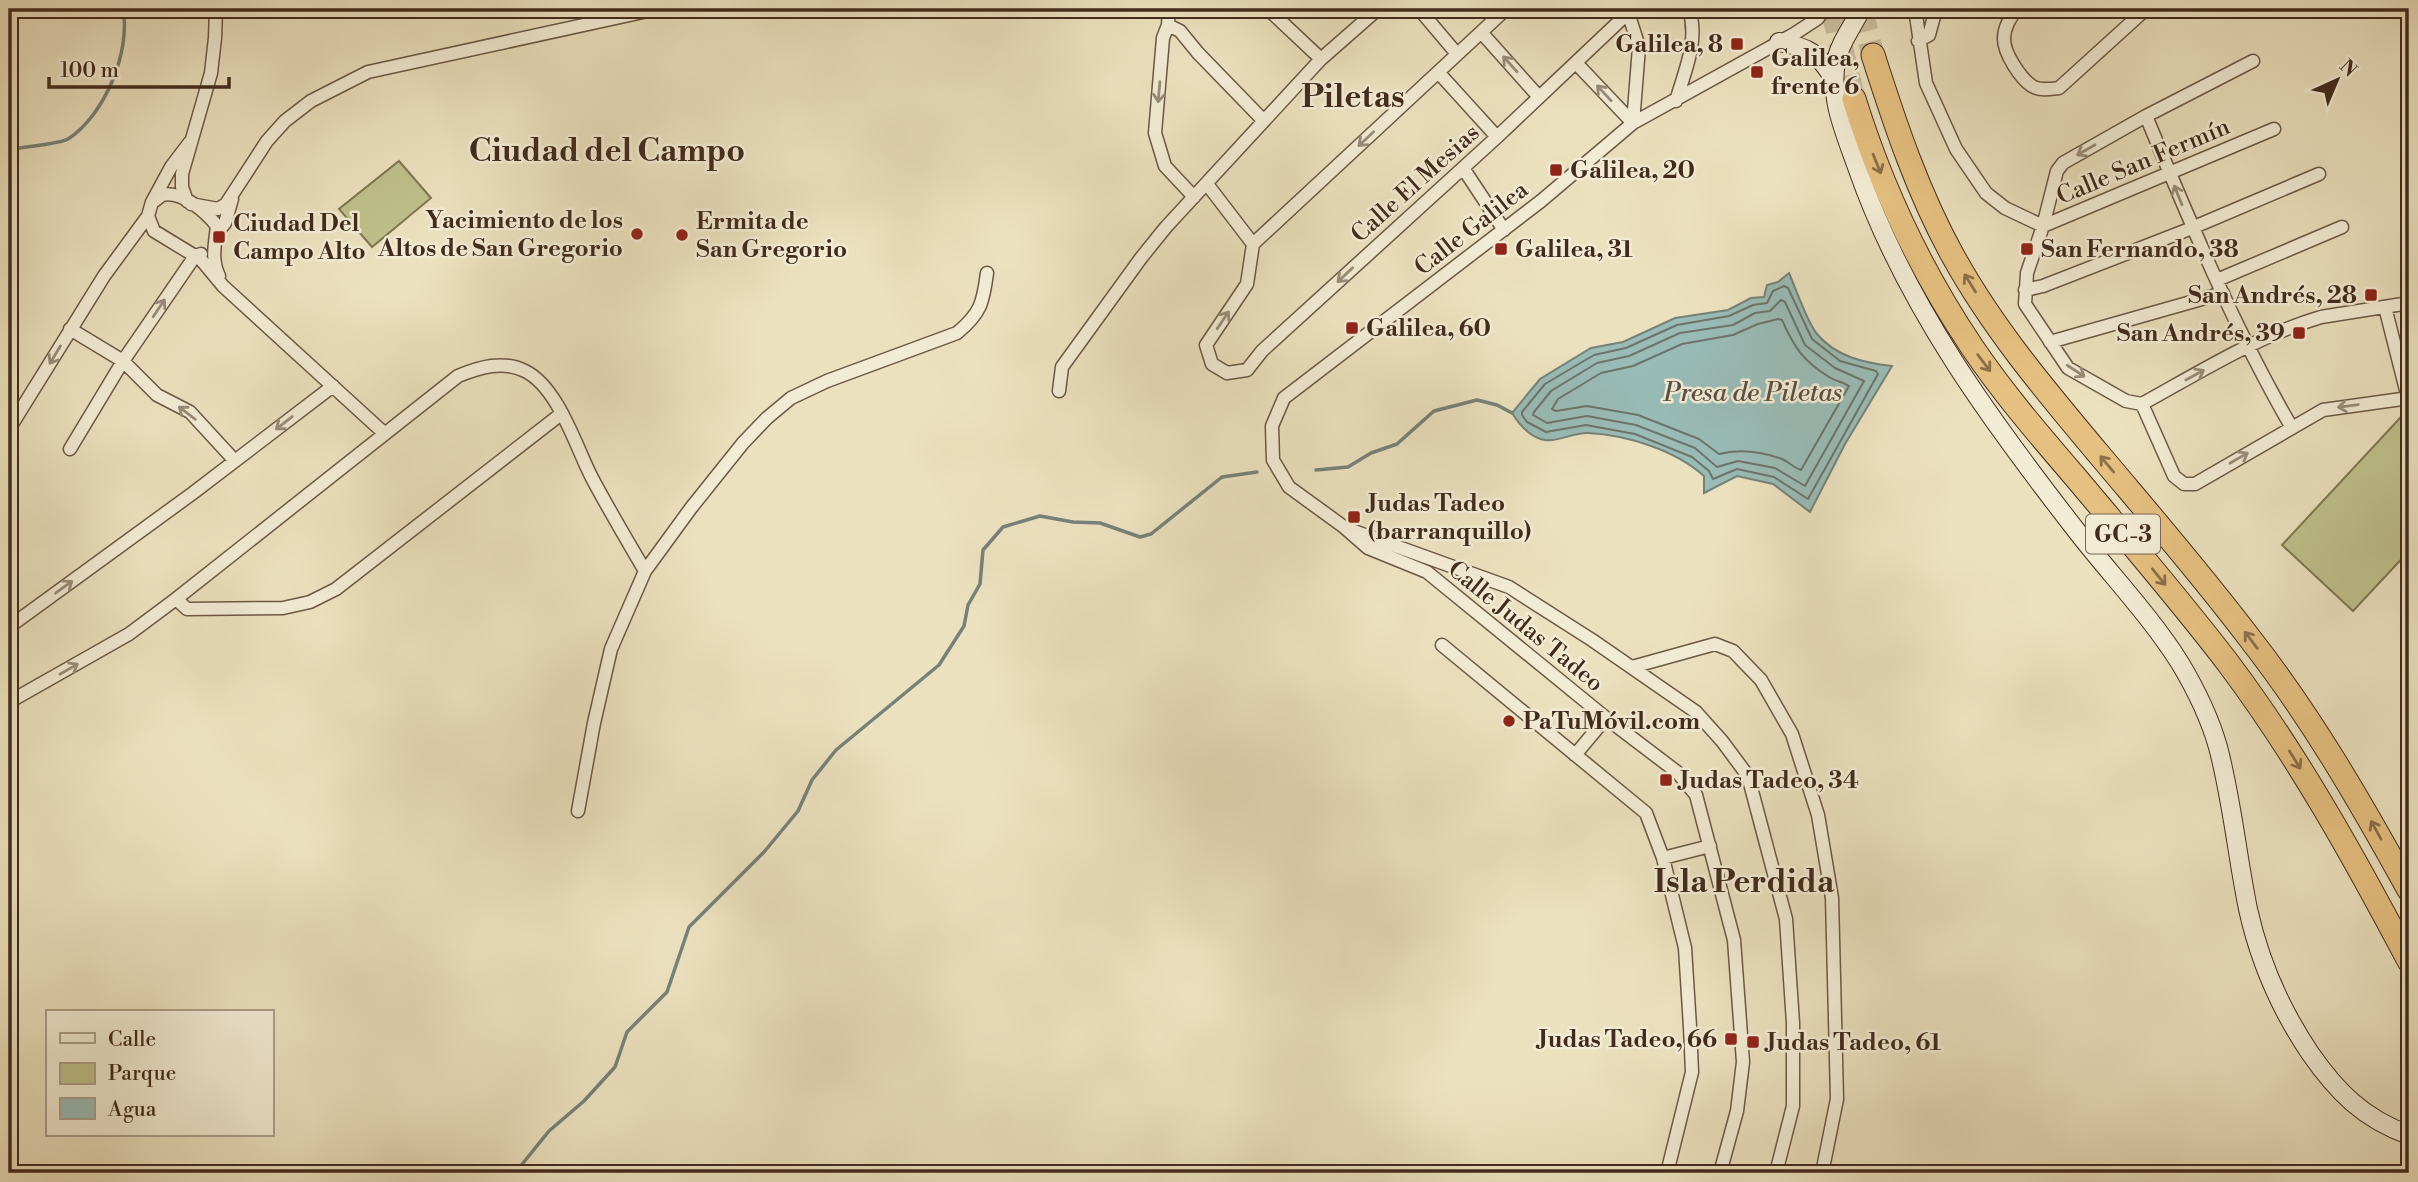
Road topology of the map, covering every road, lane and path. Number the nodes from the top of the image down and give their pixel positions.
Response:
1 (216, 9) edge
2 (657, 9) edge
3 (1169, 9) edge
4 (1268, 9) edge
5 (1378, 9) edge
6 (1419, 9) edge
7 (1506, 9) edge
8 (1689, 9) edge
9 (1825, 9) edge
10 (1852, 9) edge
11 (1861, 9) edge
12 (1915, 9) edge
13 (1936, 9) edge
14 (2017, 9) edge
15 (2146, 9) edge
16 (1627, 11) edge
17 (1168, 25) junction
18 (1850, 28) junction
19 (1481, 32) junction
20 (1918, 41) junction
21 (1779, 42) junction
22 (1457, 54) junction
23 (1873, 55) tunnel mouth
24 (1321, 59) junction
25 (2253, 61) dead end
26 (1576, 63) junction
27 (1438, 72) junction
28 (1834, 79) junction
29 (1539, 97) junction
30 (1854, 99) tunnel mouth
31 (1676, 101) junction
32 (2146, 116) junction
33 (1263, 120) junction
34 (1633, 123) junction
35 (2274, 129) dead end
36 (1497, 137) junction
37 (190, 142) junction
38 (1462, 168) junction
39 (2169, 172) junction
40 (2319, 174) dead end
41 (1207, 184) junction
42 (237, 186) junction
43 (1194, 197) junction
44 (152, 202) junction
45 (189, 202) junction
46 (148, 216) junction
47 (2043, 226) junction
48 (2342, 227) dead end
49 (2192, 228) junction
50 (1504, 230) junction
51 (216, 237) junction
52 (1253, 244) junction
53 (197, 256) junction
54 (987, 273) dead end
55 (2217, 280) junction
56 (223, 286) junction
57 (2025, 290) junction
58 (2223, 293) junction
59 (2409, 303) edge
60 (2385, 307) junction
61 (71, 329) junction
62 (2050, 342) junction
63 (2248, 346) junction
64 (123, 361) junction
65 (333, 386) junction
66 (1059, 391) dead end
67 (2409, 398) edge
68 (2142, 404) junction
69 (561, 414) junction
70 (2292, 428) junction
71 (9, 429) edge
72 (384, 433) junction
73 (70, 449) dead end
74 (235, 461) junction
75 (1345, 527) junction
76 (645, 571) junction
77 (176, 599) junction
78 (9, 627) edge
79 (1441, 645) dead end
80 (1632, 667) junction
81 (9, 702) edge
82 (1606, 718) junction
83 (1575, 755) junction
84 (578, 811) dead end
85 (1710, 846) junction
86 (1663, 858) junction
87 (2409, 890) edge
88 (2409, 961) edge
89 (2409, 1135) edge
90 (1667, 1173) edge
91 (1720, 1173) edge
92 (1776, 1173) edge
93 (1822, 1173) edge

1 - 37 street
2 - 42 street
3 - 17 street
4 - 24 street
5 - 24 street
6 - 22 street
7 - 19 street
8 - 31 street
9 - 21 street, Calle Galilea
10 - 18 street
11 - 18 street
12 - 20 street, Calle San Fermín
13 - 20 street
14 - 15 street
16 - 26 street, Calle El Mesias
16 - 34 street
17 - 33 street
17 -> 43 street
18 - 28 street
19 - 22 street
29 -> 19 street
20 - 47 street, Calle San Fermín
21 - 28 street
21 - 31 street, Calle Galilea
22 - 27 street
87 -> 23 highway, GC-3
24 - 33 street
25 - 32 street
26 - 29 street, Calle El Mesias
34 -> 26 street
27 - 36 street
27 -> 52 street
28 - 89 street
29 - 36 street, Calle El Mesias
30 -> 88 highway, GC-3
31 - 34 street, Calle Galilea
32 - 39 street
32 -> 47 street
33 - 41 street
34 - 50 street, Calle Galilea
35 - 39 street, Calle San Fermín
36 - 38 street, Calle El Mesias
37 - 44 street
37 - 45 street
38 - 50 street
38 -> 52 street, Calle El Mesias
39 - 47 street, Calle San Fermín
49 -> 39 street
40 - 49 street
41 - 43 street
41 - 52 street
42 - 45 street
42 - 51 street
43 - 66 street
44 - 45 street
44 - 46 street
45 - 51 street
46 - 53 street
46 - 61 street
47 - 57 street
48 - 55 street
49 - 55 street
49 - 57 street
50 - 75 street, Calle Galilea
51 - 53 street
51 - 56 street
53 - 56 street
64 -> 53 street
54 - 76 street
55 - 58 street
56 - 65 street
57 - 62 street
58 - 62 street
58 - 63 street
59 - 60 street
60 - 63 street
60 - 67 street
61 - 64 street
61 -> 71 street
62 -> 68 street
68 -> 63 street
63 - 70 street
64 - 73 street
74 -> 64 street
65 - 72 street
65 -> 74 street
67 -> 70 street
68 -> 70 street
69 - 72 street
69 - 76 street
69 - 77 street
72 - 77 street
78 -> 74 street
75 - 80 street
75 - 82 street, Calle Judas Tadeo
76 - 84 street
81 -> 77 street
79 - 83 street
80 - 92 street
80 - 93 street
82 - 83 street
82 - 85 street, Calle Judas Tadeo
83 - 86 street
85 - 86 street
85 - 91 street, Calle Judas Tadeo
86 - 90 street

